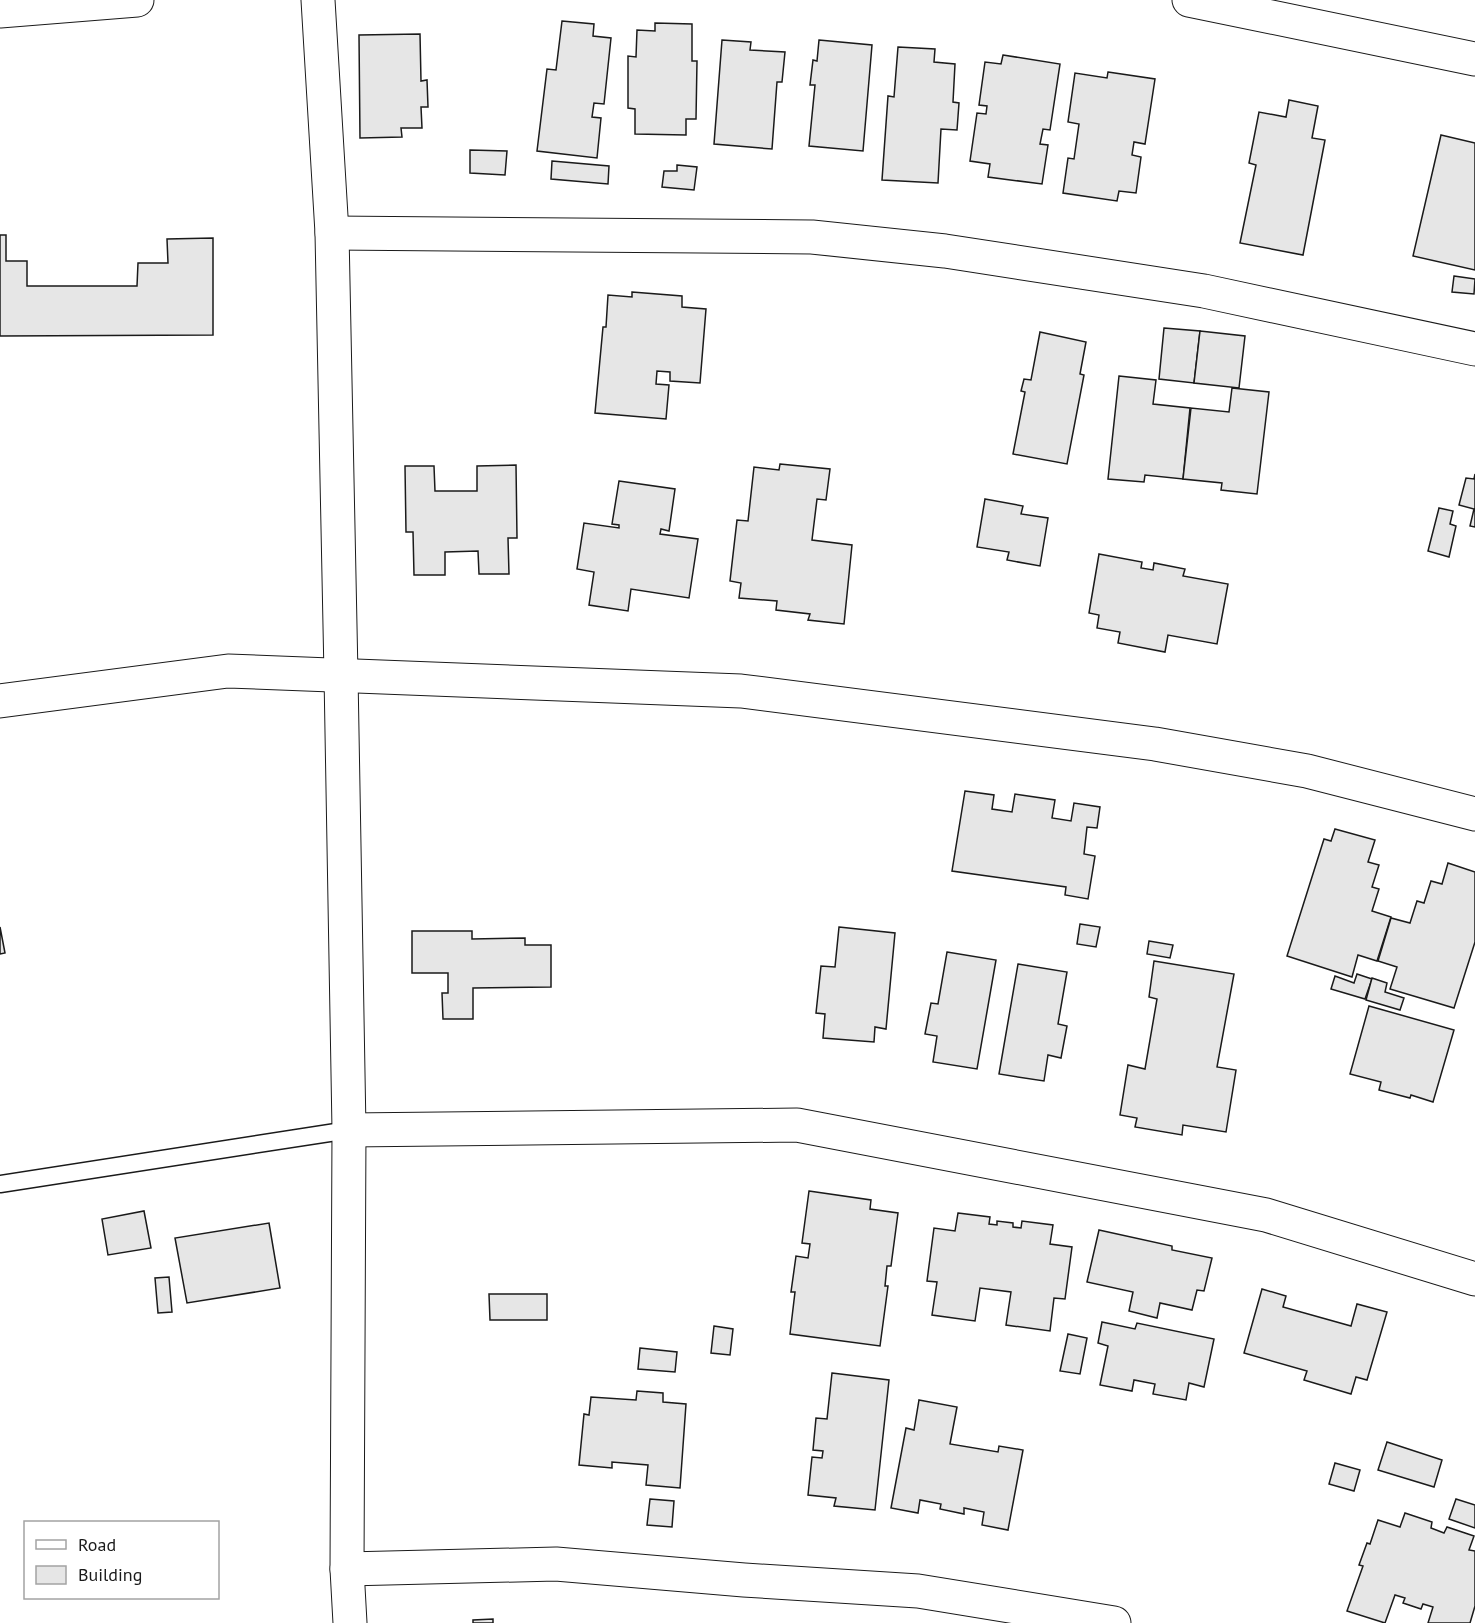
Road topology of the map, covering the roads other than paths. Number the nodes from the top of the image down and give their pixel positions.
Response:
1 (137, 0) edge
2 (318, 0) edge
3 (1190, 0) edge
4 (0, 11) edge
5 (1475, 59) edge
6 (332, 233) junction
7 (1475, 349) edge
8 (341, 675) junction
9 (0, 701) edge
10 (1475, 814) edge
11 (349, 1130) junction
12 (0, 1184) edge
13 (1475, 1279) edge
14 (348, 1569) junction
15 (350, 1623) edge
16 (1114, 1623) edge

1 - 4 street
2 - 6 street
3 - 5 street
6 - 7 street
6 - 8 street
8 - 9 street
8 - 10 street
8 - 11 street
11 - 12 lane
11 - 13 street
11 - 14 street
14 - 15 street
14 - 16 street

